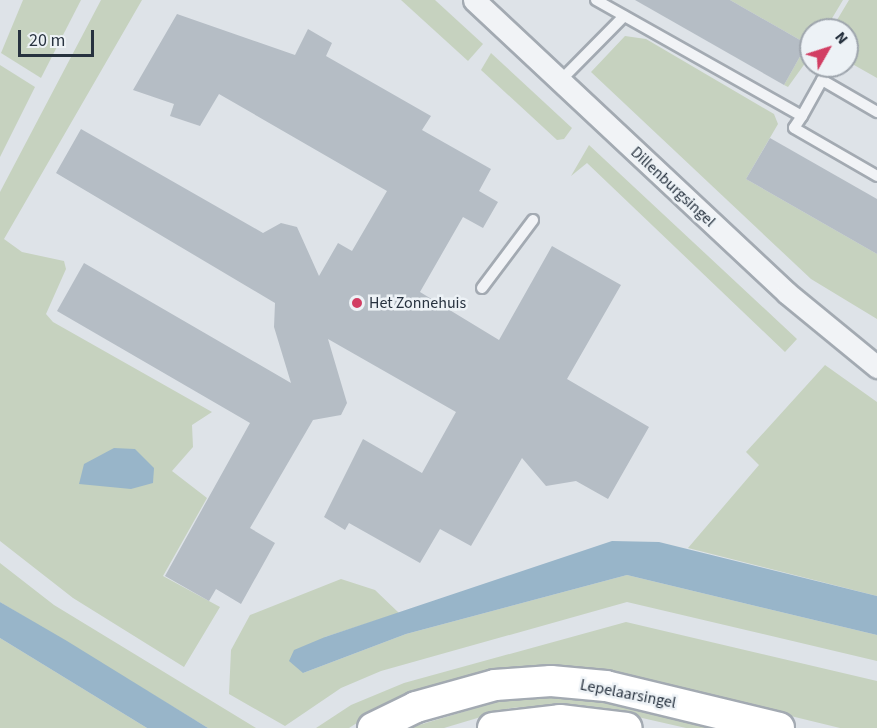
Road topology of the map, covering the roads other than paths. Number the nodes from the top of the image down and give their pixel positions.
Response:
1 (474, 0) edge
2 (596, 0) edge
3 (624, 16) junction
4 (560, 81) junction
5 (877, 112) edge
6 (801, 116) junction
7 (877, 176) edge
8 (533, 220) dead end
9 (482, 288) dead end
10 (877, 367) edge
11 (374, 728) edge
12 (493, 728) edge
13 (627, 728) edge
14 (779, 728) edge

1 - 4 street, Dillenburgsingel
2 - 3 lane
3 - 4 lane
3 - 6 lane
4 - 10 street, Dillenburgsingel
5 - 6 lane
6 - 7 lane
8 - 9 lane
11 - 14 street, Lepelaarsingel
12 - 13 street, Lepelaarsingel

